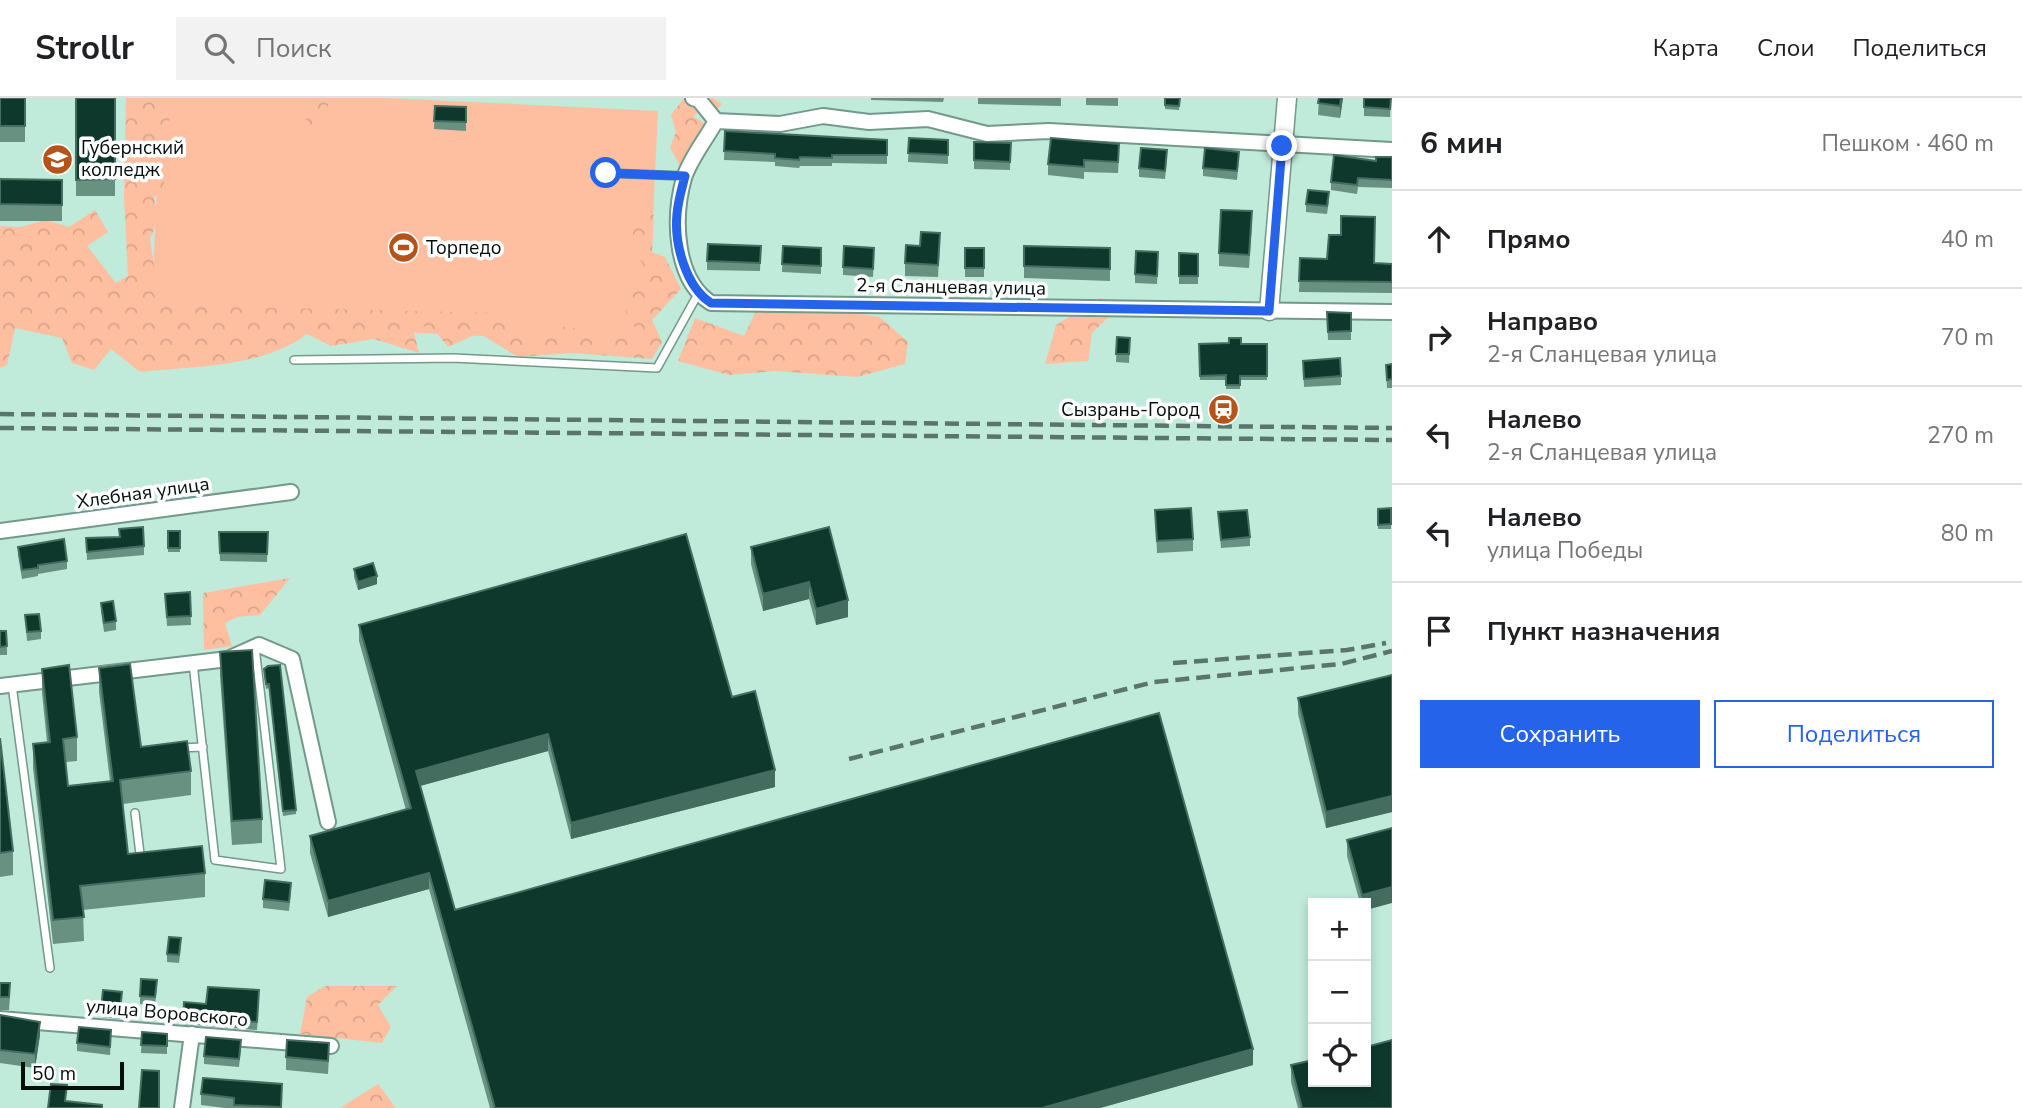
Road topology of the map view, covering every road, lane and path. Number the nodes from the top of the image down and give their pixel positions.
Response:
1 (1287, 98) edge
2 (697, 99) edge
3 (716, 121) junction
4 (1282, 146) junction
5 (1392, 150) edge
6 (606, 173) dead end
7 (685, 176) junction
8 (698, 294) junction
9 (1269, 311) junction
10 (1392, 312) edge
11 (294, 360) dead end
12 (291, 492) dead end
13 (0, 531) edge
14 (255, 647) junction
15 (194, 663) junction
16 (6, 685) edge
17 (203, 747) junction
18 (165, 748) edge
19 (135, 813) dead end
20 (328, 821) dead end
21 (214, 854) junction
22 (202, 856) edge
23 (153, 862) edge
24 (50, 968) dead end
25 (0, 1018) edge
26 (192, 1034) junction
27 (331, 1046) edge
28 (182, 1108) edge

1 - 4 street
2 - 3 street
3 - 4 street
3 - 7 street
4 - 5 street
4 - 9 street
6 - 7 lane
7 - 8 street
8 - 9 street, 2-я Сланцевая улица
8 - 11 lane
9 - 10 street, 2-я Сланцевая улица
12 - 13 street, Хлебная улица
14 - 15 street
14 - 20 street
14 - 21 lane
15 - 16 street
15 - 17 lane
16 - 24 lane
17 - 18 lane
17 - 21 lane
19 - 23 lane
21 - 22 lane
25 - 26 street, улица Воровского
26 - 27 street, улица Воровского
26 - 28 street

